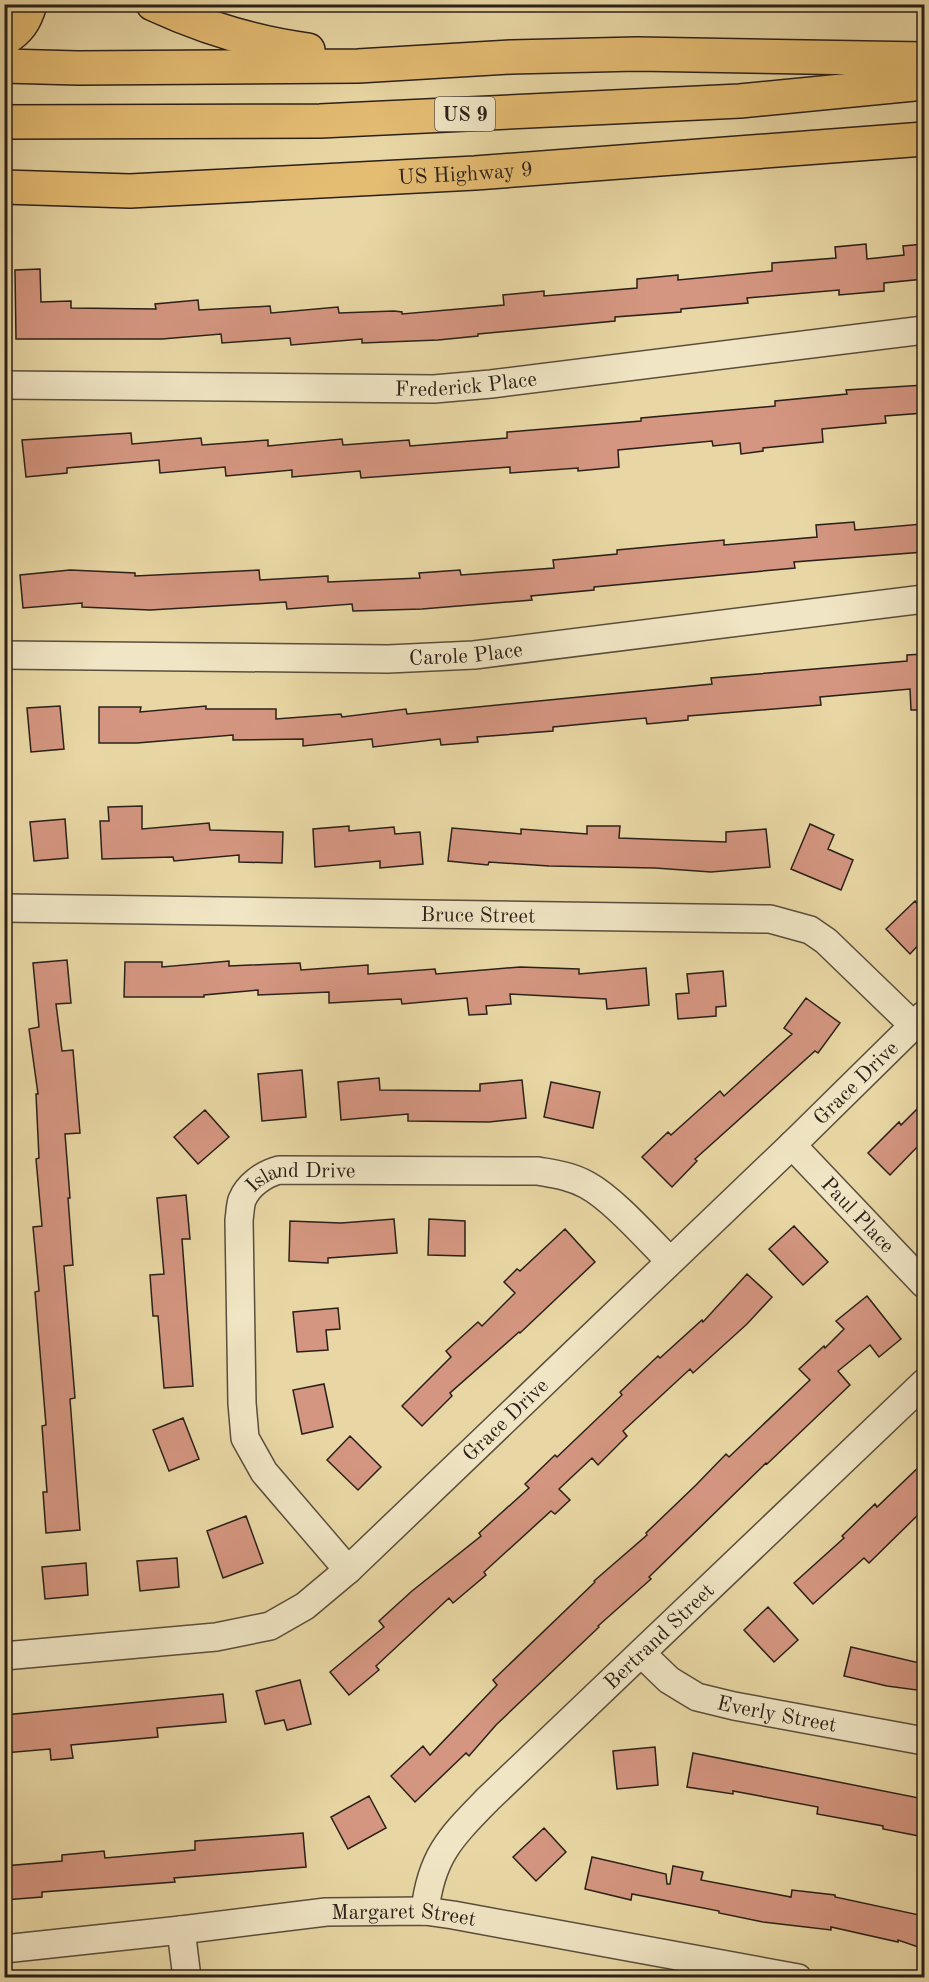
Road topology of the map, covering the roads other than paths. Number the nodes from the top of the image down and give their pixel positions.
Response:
1 (30, 4) edge
2 (153, 4) edge
3 (4, 39) edge
4 (511, 57) junction
5 (924, 59) edge
6 (4, 66) edge
7 (924, 83) edge
8 (4, 122) edge
9 (924, 139) edge
10 (4, 187) edge
11 (130, 191) junction
12 (4, 198) edge
13 (924, 330) edge
14 (4, 385) edge
15 (924, 599) edge
16 (4, 655) edge
17 (4, 908) edge
18 (919, 1020) edge
19 (792, 1145) junction
20 (670, 1261) junction
21 (924, 1284) edge
22 (924, 1383) edge
23 (348, 1570) junction
24 (642, 1654) junction
25 (4, 1656) edge
26 (924, 1742) edge
27 (425, 1911) junction
28 (181, 1930) junction
29 (4, 1949) edge
30 (187, 1977) edge
31 (798, 1977) edge

1 - 3 highway
2 - 4 highway
4 - 5 highway
4 - 6 highway
7 - 8 highway, US 9
9 - 11 highway, US Highway 9
10 - 11 highway, US Highway 9
11 - 12 highway
13 - 14 street, Frederick Place
15 - 16 street, Carole Place
17 - 18 street, Bruce Street
18 - 19 street, Grace Drive
19 - 20 street, Grace Drive
19 - 21 street, Paul Place
20 - 23 street, Grace Drive
20 - 23 street, Island Drive
22 - 24 street, Bertrand Street
23 - 25 street, Grace Drive
24 - 26 street, Everly Street
24 - 27 street, Bertrand Street
27 - 28 street, Margaret Street
27 - 31 street, Margaret Street
28 - 29 street, Margaret Street
28 - 30 street

